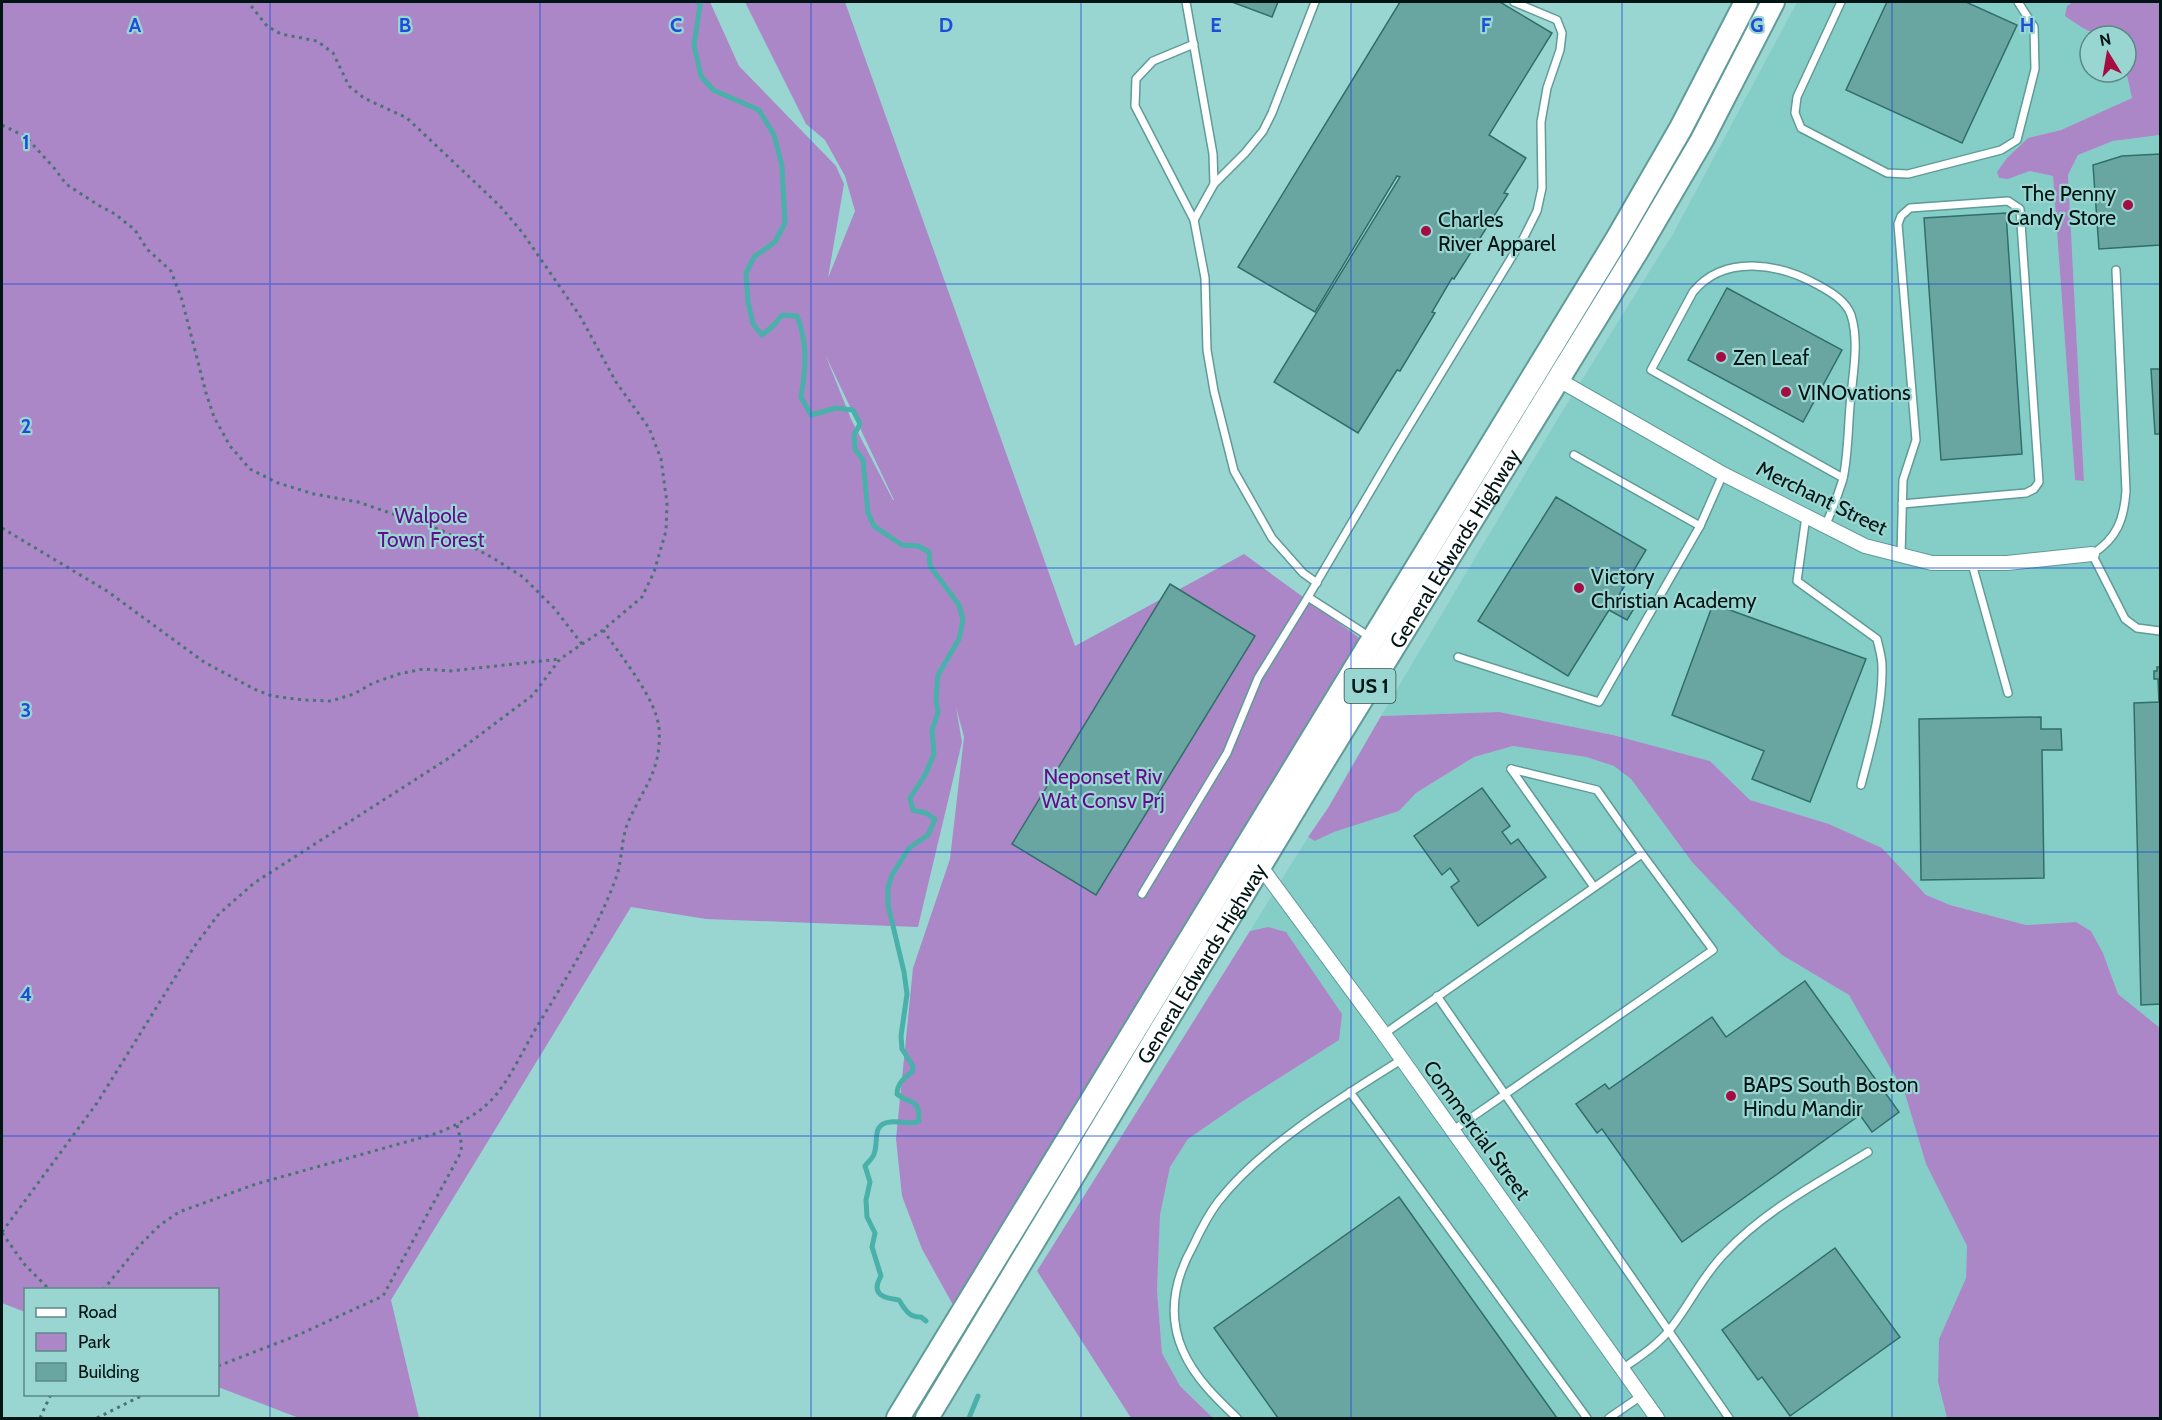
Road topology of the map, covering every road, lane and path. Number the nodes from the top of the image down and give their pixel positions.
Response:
1 (248, 2) edge
2 (1186, 2) edge
3 (1315, 2) edge
4 (1514, 2) edge
5 (1746, 2) edge
6 (1773, 2) edge
7 (1841, 2) edge
8 (2018, 2) edge
9 (1194, 44) junction
10 (2, 125) edge
11 (1214, 184) junction
12 (1194, 220) junction
13 (2116, 270) dead end
14 (1559, 380) junction
15 (1574, 455) dead end
16 (1723, 474) junction
17 (1843, 477) junction
18 (1902, 504) junction
19 (1806, 516) junction
20 (1700, 526) junction
21 (1825, 526) junction
22 (2, 528) edge
23 (2092, 554) junction
24 (1901, 556) junction
25 (1972, 564) junction
26 (1317, 583) junction
27 (1308, 597) junction
28 (603, 630) junction
29 (2160, 631) edge
30 (1372, 639) junction
31 (582, 644) junction
32 (1458, 657) dead end
33 (560, 659) junction
34 (2008, 693) dead end
35 (1861, 785) dead end
36 (1642, 854) junction
37 (1261, 867) junction
38 (1594, 887) junction
39 (1142, 894) dead end
40 (1437, 996) junction
41 (1384, 1034) junction
42 (1401, 1060) junction
43 (1350, 1092) junction
44 (1506, 1094) junction
45 (457, 1125) junction
46 (1452, 1131) junction
47 (1868, 1152) dead end
48 (2, 1233) edge
49 (48, 1288) edge
50 (105, 1288) edge
51 (1669, 1330) junction
52 (219, 1366) edge
53 (1622, 1369) junction
54 (51, 1396) edge
55 (143, 1396) edge
56 (1641, 1396) junction
57 (40, 1419) edge
58 (98, 1419) edge
59 (898, 1419) edge
60 (927, 1419) edge
61 (1236, 1419) edge
62 (1587, 1419) edge
63 (1609, 1419) edge
64 (1657, 1419) edge
65 (1729, 1419) edge

1 - 28 path
2 - 9 lane
3 - 11 lane
4 - 26 lane
5 - 30 main road, General Edwards Highway / US 1
6 - 14 main road, General Edwards Highway / US 1
7 - 8 lane
9 - 11 lane
9 - 12 lane
10 - 31 path
11 - 12 lane
12 - 26 lane
13 - 23 lane
14 - 16 street, Merchant Street
14 - 37 main road, General Edwards Highway / US 1
15 - 20 lane
16 - 19 street, Merchant Street
16 - 20 lane
17 - 17 lane
17 - 21 lane
18 - 18 lane
18 - 24 lane
19 - 21 street, Merchant Street
19 - 35 lane
20 - 32 lane
21 - 24 street, Merchant Street
22 - 33 path
23 - 25 street, Merchant Street
23 - 29 lane
24 - 25 street, Merchant Street
25 - 34 lane
26 - 27 lane
27 - 30 lane
27 - 39 lane
28 - 31 path
28 - 45 path
30 - 59 main road, General Edwards Highway / US 1
31 - 33 path
33 - 48 path
36 - 38 lane
36 - 38 lane
36 - 44 lane
37 - 41 street, Commercial Street
37 - 60 main road, General Edwards Highway / US 1
38 - 40 lane
40 - 41 lane
40 - 44 lane
41 - 42 street, Commercial Street
42 - 43 lane
42 - 46 street, Commercial Street
43 - 61 lane
43 - 62 lane
44 - 46 lane
44 - 51 lane
45 - 50 path
45 - 52 path
46 - 53 street, Commercial Street
47 - 51 lane
48 - 49 path
51 - 53 lane
51 - 65 lane
53 - 56 street, Commercial Street
54 - 57 path
55 - 58 path
56 - 63 lane
56 - 64 street, Commercial Street

